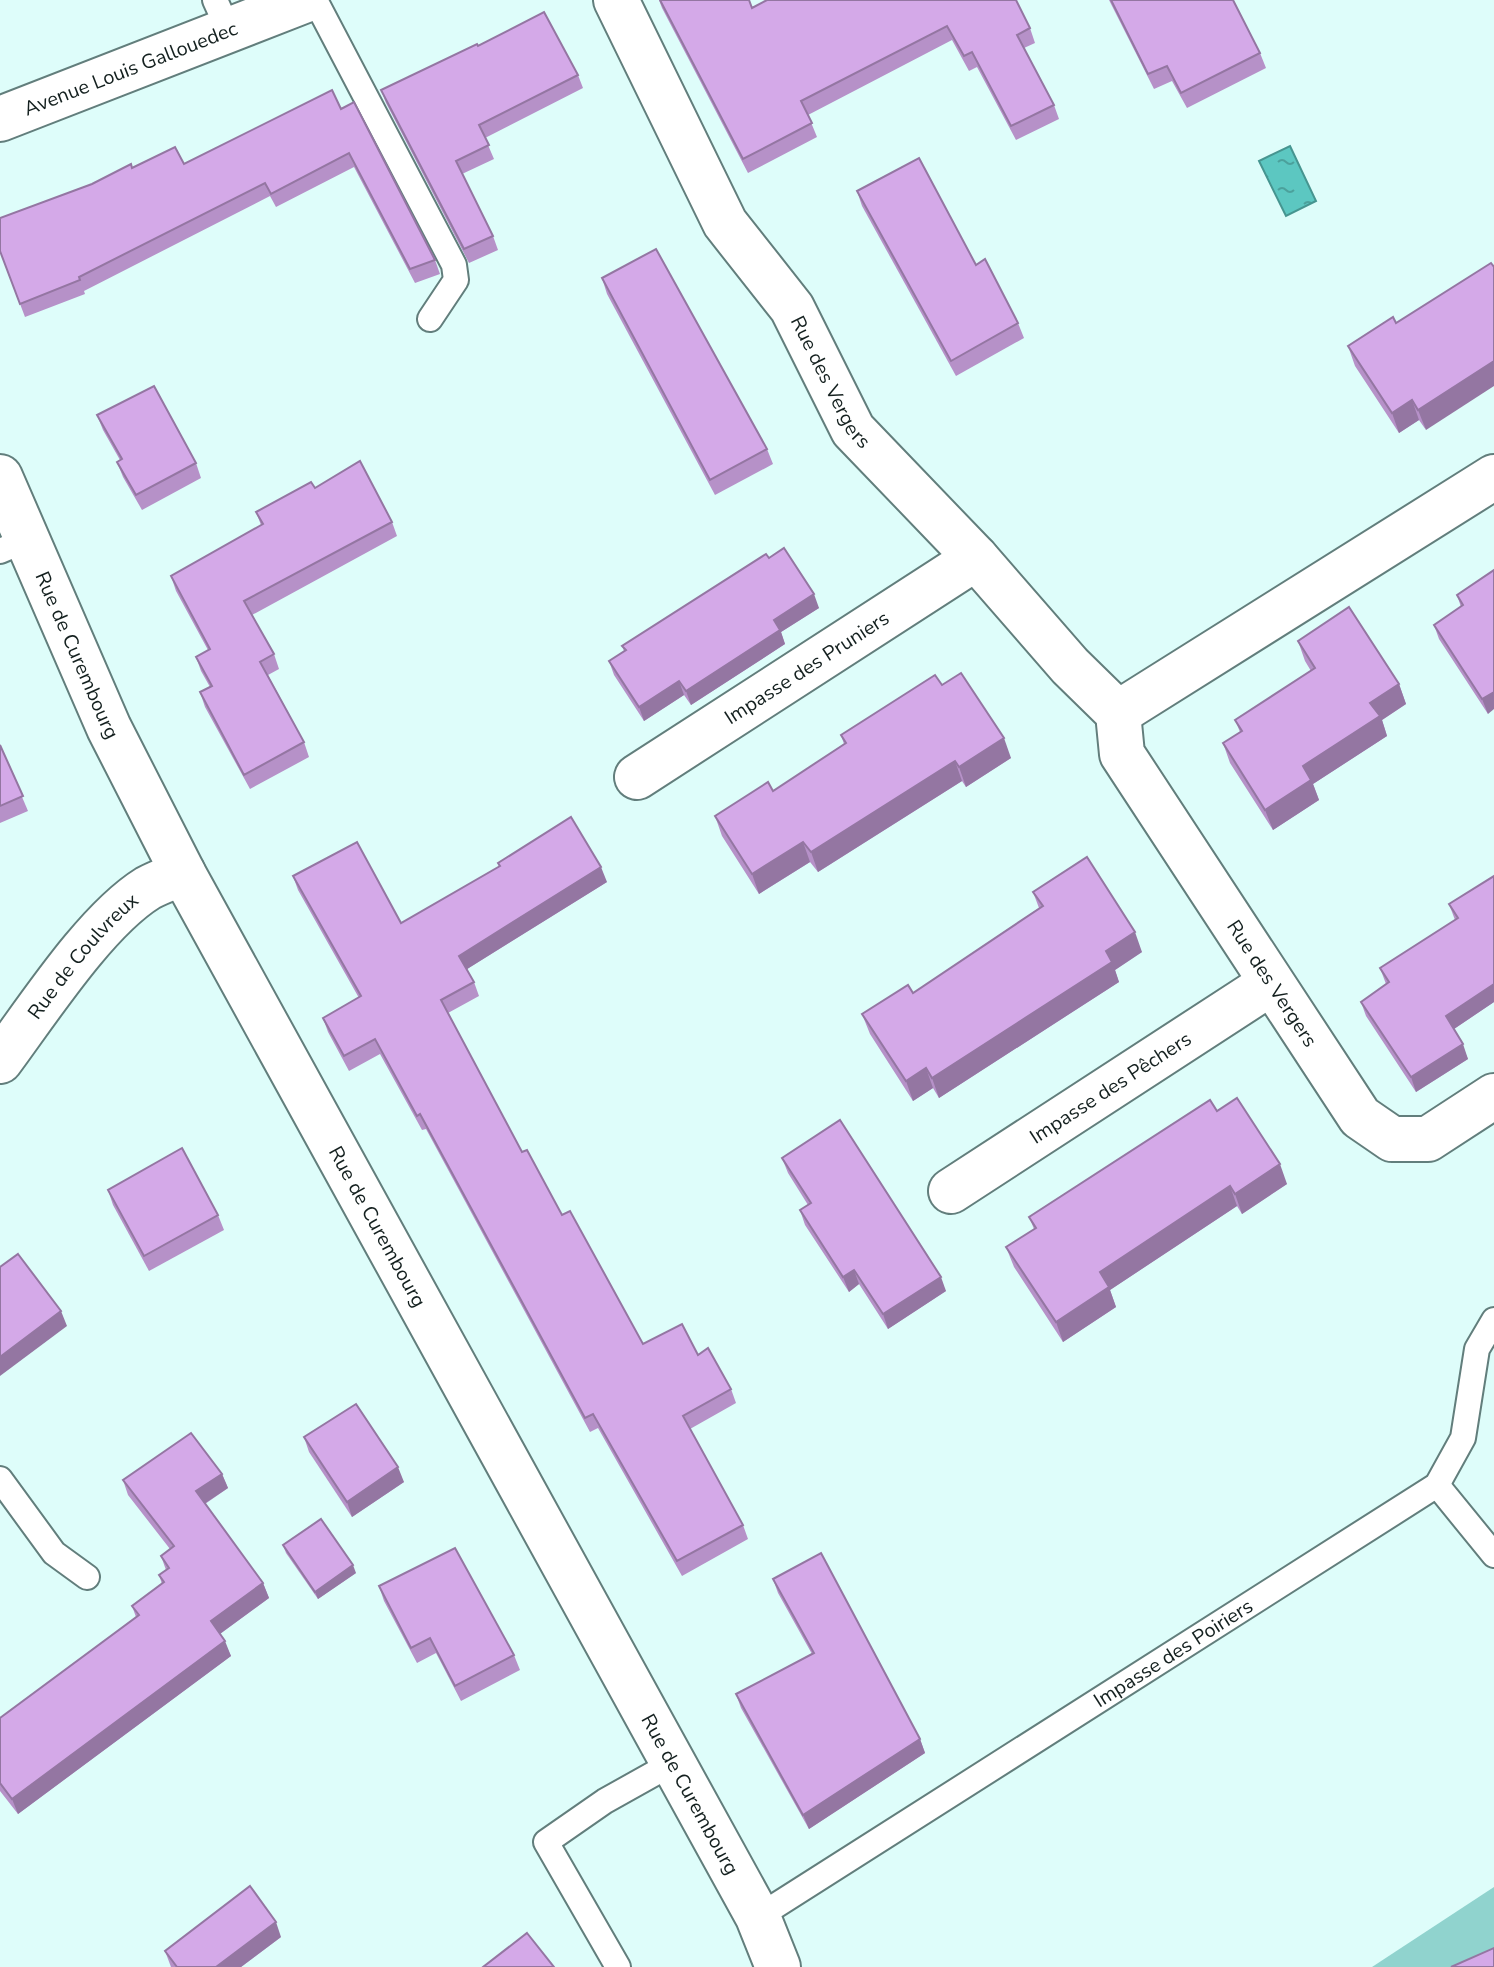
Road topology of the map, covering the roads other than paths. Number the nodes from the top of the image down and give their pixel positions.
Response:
1 (306, 0) edge
2 (315, 0) edge
3 (616, 0) edge
4 (222, 16) edge
5 (0, 119) edge
6 (430, 319) dead end
7 (0, 477) edge
8 (1494, 477) edge
9 (13, 546) edge
10 (976, 558) junction
11 (1118, 713) junction
12 (637, 777) dead end
13 (183, 873) junction
14 (1271, 983) junction
15 (0, 1061) edge
16 (1494, 1096) edge
17 (951, 1191) dead end
18 (1494, 1320) edge
19 (0, 1479) edge
20 (1437, 1485) junction
21 (1494, 1555) edge
22 (87, 1577) dead end
23 (673, 1763) junction
24 (758, 1917) junction
25 (618, 1967) edge
26 (778, 1967) edge

1 - 4 street, Avenue Louis Gallouedec
2 - 6 lane
3 - 10 street, Rue des Vergers
4 - 5 street, Avenue Louis Gallouedec
7 - 9 street, Rue de Curembourg
8 - 11 street
9 - 13 street, Rue de Curembourg
10 - 11 street, Rue des Vergers
10 - 12 street, Impasse des Pruniers
11 - 14 street, Rue des Vergers
13 - 15 street, Rue de Coulvreux
13 - 23 street, Rue de Curembourg
14 - 16 street, Rue des Vergers
14 - 17 street, Impasse des Pêchers
18 - 20 lane, Impasse des Poiriers
19 - 22 lane
20 - 21 lane
20 - 24 lane, Impasse des Poiriers
23 - 24 street, Rue de Curembourg
23 - 25 lane
24 - 26 street, Rue de Curembourg

